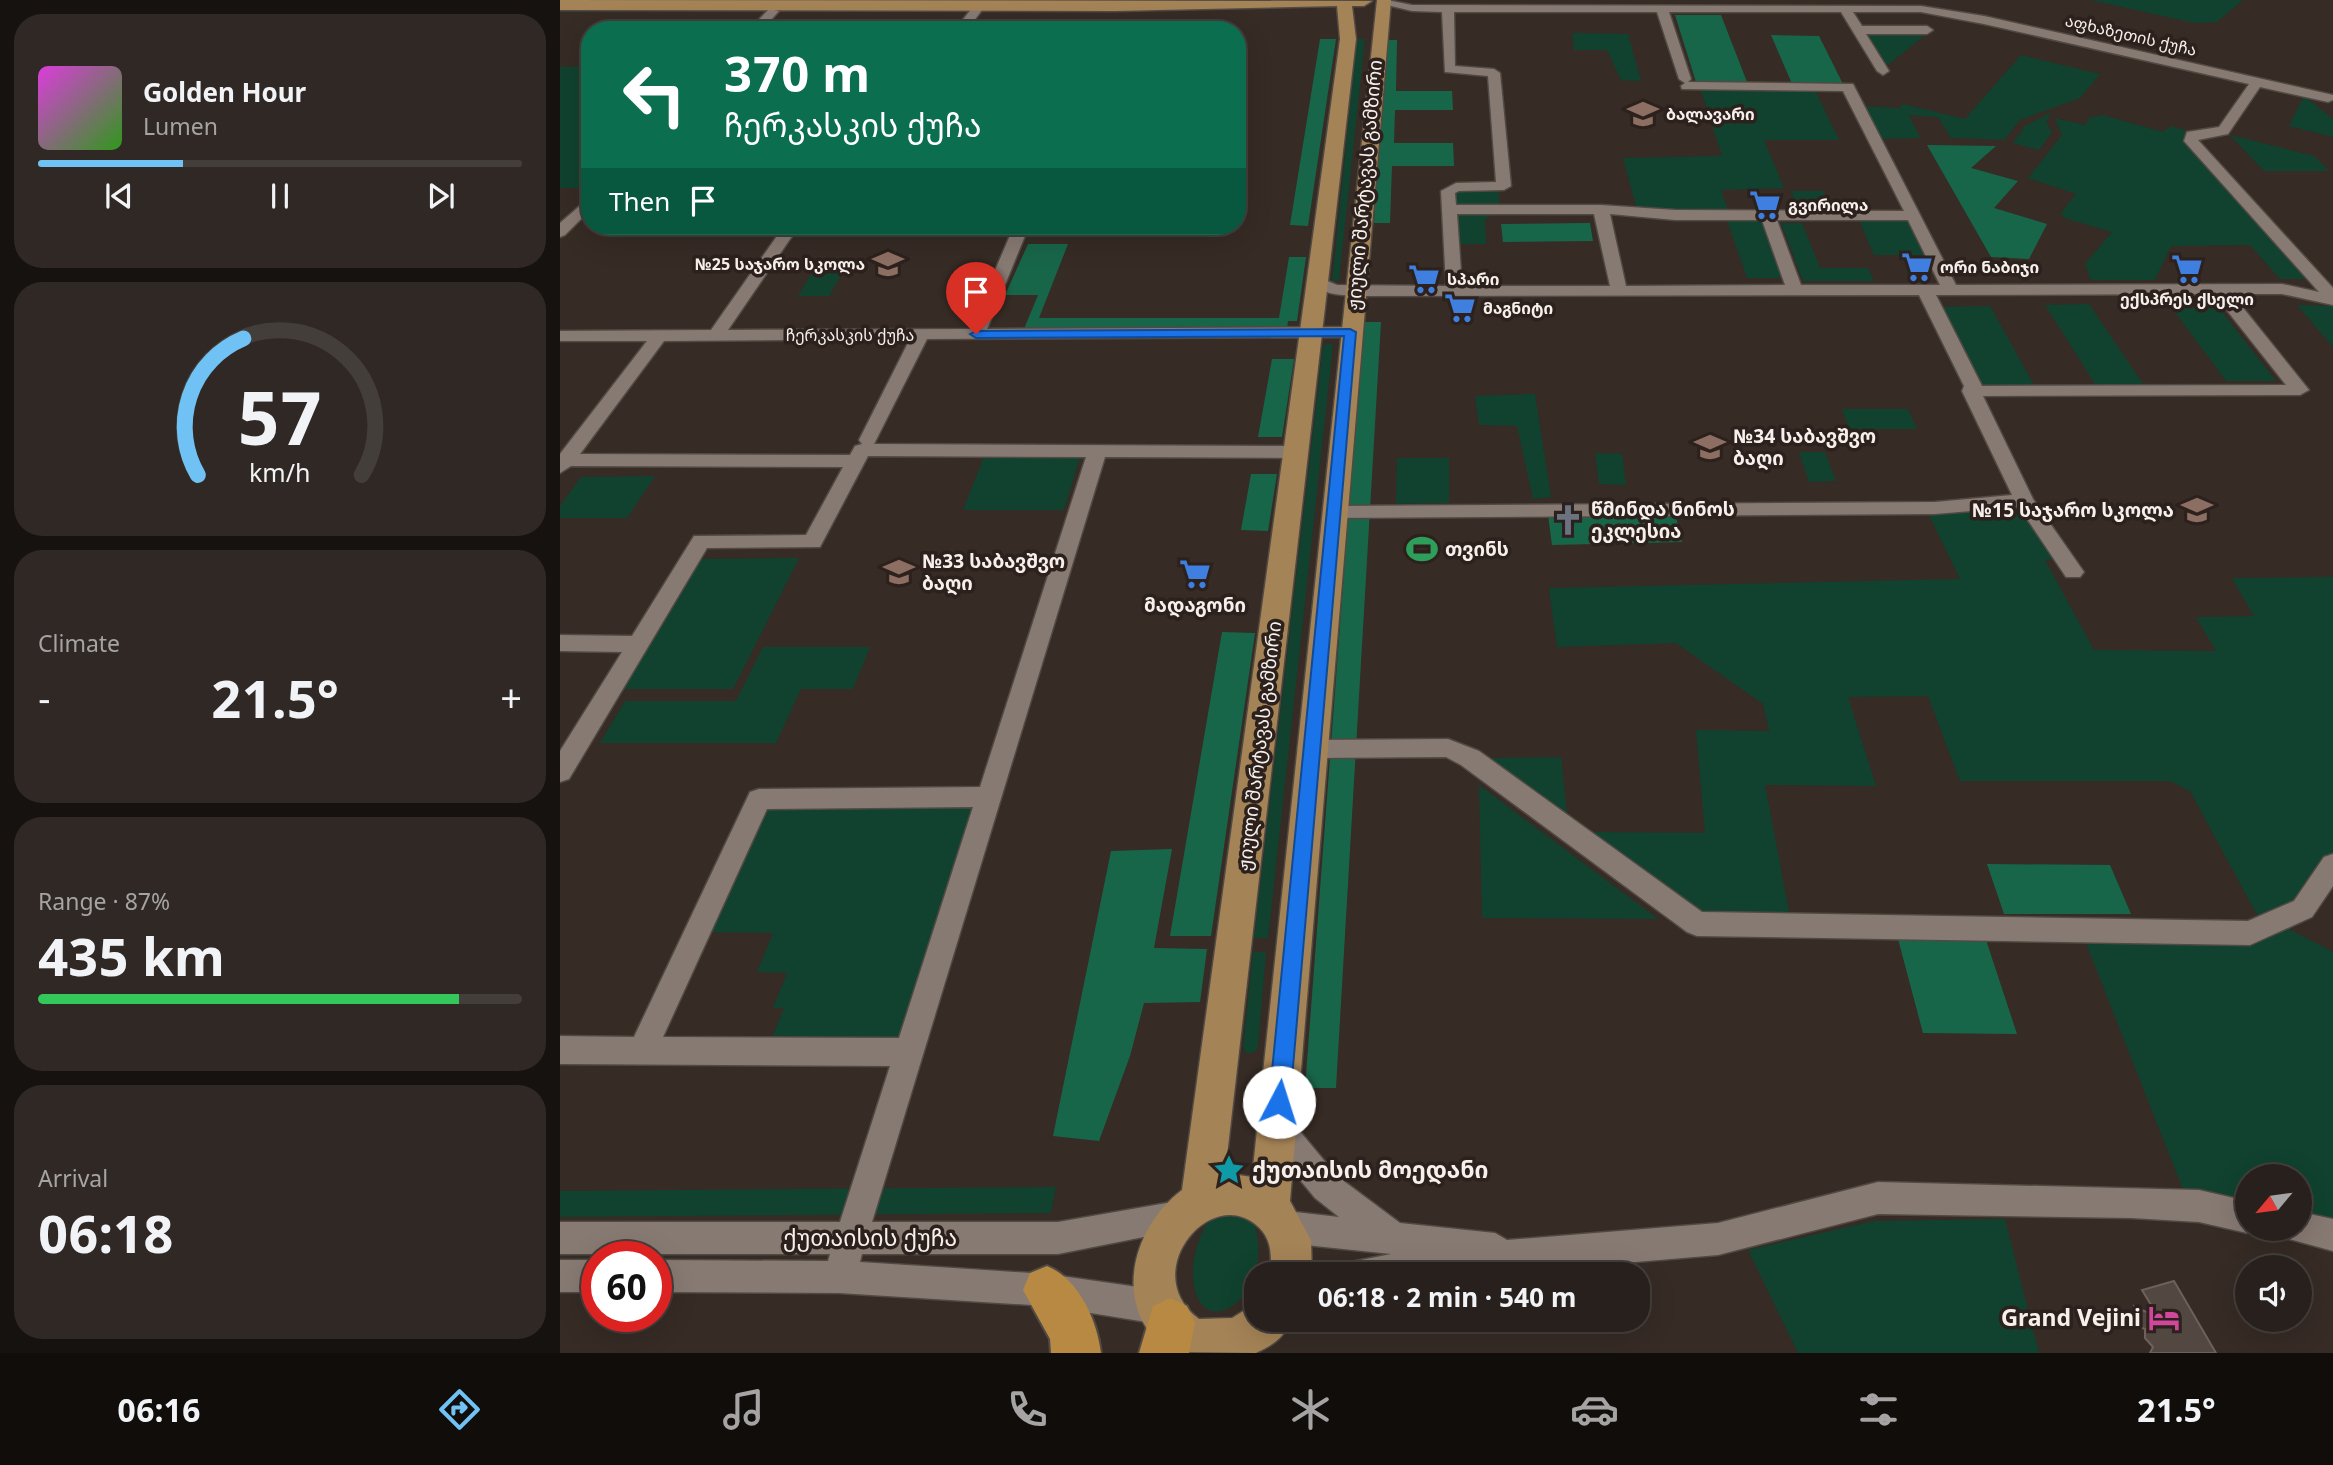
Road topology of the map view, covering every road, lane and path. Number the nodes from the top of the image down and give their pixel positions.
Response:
1 (1319, 2) edge
2 (734, 3) edge
3 (1596, 4) edge
4 (560, 5) edge
5 (1924, 5) edge
6 (1345, 6) edge
7 (1384, 6) edge
8 (976, 8) junction
9 (1448, 8) junction
10 (1662, 9) junction
11 (1845, 9) junction
12 (560, 11) edge
13 (773, 11) junction
14 (764, 21) edge
15 (967, 21) edge
16 (1857, 30) junction
17 (1927, 30) dead end
18 (1883, 71) dead end
19 (2257, 82) junction
20 (2331, 99) edge
21 (1601, 209) junction
22 (581, 210) edge
23 (1449, 211) junction
24 (1768, 216) junction
25 (1914, 216) junction
26 (560, 232) edge
27 (785, 235) edge
28 (1018, 235) edge
29 (2219, 289) junction
30 (1795, 290) junction
31 (1925, 290) junction
32 (1951, 290) junction
33 (1354, 291) junction
34 (1454, 291) junction
35 (1619, 291) junction
36 (1316, 293) junction
37 (2333, 299) edge
38 (1311, 332) junction
39 (1350, 332) junction
40 (976, 334) junction
41 (921, 335) junction
42 (659, 336) junction
43 (715, 336) junction
44 (560, 337) edge
45 (1971, 391) junction
46 (869, 440) dead end
47 (1097, 451) junction
48 (1296, 452) junction
49 (856, 461) junction
50 (562, 463) edge
51 (2024, 500) junction
52 (1334, 513) junction
53 (2073, 572) dead end
54 (560, 643) edge
55 (638, 644) junction
56 (1312, 749) junction
57 (560, 772) edge
58 (989, 797) junction
59 (2333, 865) edge
60 (560, 1050) edge
61 (642, 1051) junction
62 (909, 1052) junction
63 (1277, 1128) junction
64 (1190, 1210) junction
65 (2235, 1214) edge
66 (1278, 1217) junction
67 (2312, 1231) edge
68 (2333, 1235) edge
69 (1392, 1237) junction
70 (560, 1238) edge
71 (851, 1238) junction
72 (1532, 1253) junction
73 (1293, 1262) edge
74 (1460, 1262) edge
75 (560, 1276) edge
76 (581, 1276) edge
77 (672, 1276) edge
78 (839, 1277) junction
79 (1047, 1290) junction
80 (1173, 1335) edge
81 (1257, 1335) edge
82 (1076, 1353) edge

1 - 6 main road
1 - 8 main road
2 - 4 main road
2 - 8 main road
3 - 9 street, აფხაზეთის ქუჩა
3 - 10 street, აფხაზეთის ქუჩა
5 - 11 street, აფხაზეთის ქუჩა
5 - 19 street, აფხაზეთის ქუჩა
6 - 7 main road
6 - 8 main road
6 - 36 main road, ჟიული შარტავას გამზირი
7 - 9 street, აფხაზეთის ქუჩა
7 - 33 main road, ჟიული შარტავას გამზირი
8 - 13 main road
8 - 15 street
9 - 23 street
10 - 11 street, აფხაზეთის ქუჩა
10 - 25 street
11 - 16 street
12 - 13 main road
13 - 14 street
16 - 17 street
16 - 18 street
19 - 20 street, აფხაზეთის ქუჩა
19 - 37 street
21 - 23 street
21 - 24 street
21 - 35 street
22 - 26 street
23 - 34 street
24 - 25 street
24 - 30 street
25 - 32 street
27 - 43 street
28 - 40 street
29 - 32 street
29 - 37 street
29 - 45 street
30 - 31 street
30 - 35 street
31 - 32 street
31 - 45 street
33 - 34 street
33 - 36 street
33 - 39 main road, ჟიული შარტავას გამზირი
34 - 35 street
36 - 38 main road, ჟიული შარტავას გამზირი
38 - 39 street, ჩერკასკის ქუჩა
38 - 40 street, ჩერკასკის ქუჩა
38 - 48 main road, ჟიული შარტავას გამზირი
39 - 52 main road, ჟიული შარტავას გამზირი
40 - 41 street, ჩერკასკის ქუჩა
41 - 43 street, ჩერკასკის ქუჩა
41 - 46 street
42 - 43 street, ჩერკასკის ქუჩა
42 - 44 street, ჩერკასკის ქუჩა
42 - 50 street
45 - 51 street
47 - 48 street
47 - 49 street
47 - 58 street
48 - 64 main road, ჟიული შარტავას გამზირი
49 - 50 street
49 - 55 street
51 - 52 street
51 - 53 street
52 - 56 main road, ჟიული შარტავას გამზირი
54 - 55 street
55 - 57 street
56 - 59 street
56 - 63 main road, ჟიული შარტავას გამზირი
58 - 61 street
58 - 62 street
60 - 61 street
61 - 62 street
62 - 71 street
63 - 66 main road, ჟიული შარტავას გამზირი
63 - 69 street
64 - 66 main road
64 - 71 street, ქუთაისის ქუჩა
64 - 80 main road
65 - 72 street
66 - 69 street
66 - 73 main road
67 - 68 street
69 - 72 street
70 - 71 street, ქუთაისის ქუჩა
71 - 78 street
72 - 74 street
75 - 76 street
77 - 78 street, ქუთაისის ქუჩა
78 - 79 street, ქუთაისის ქუჩა
79 - 80 street, ქუთაისის ქუჩა
79 - 82 highway
80 - 81 main road

